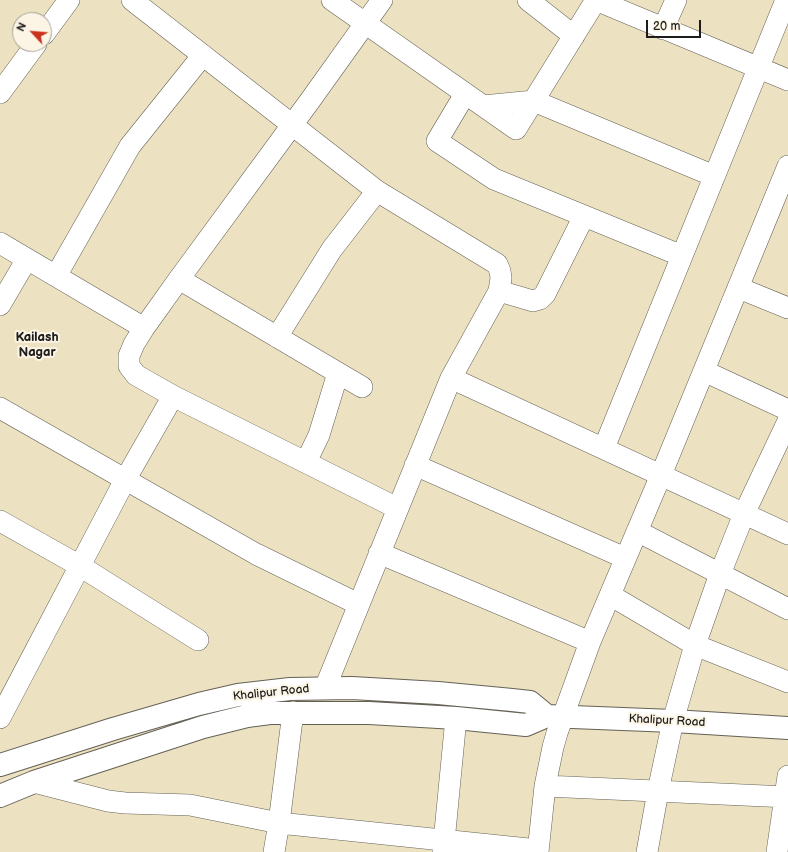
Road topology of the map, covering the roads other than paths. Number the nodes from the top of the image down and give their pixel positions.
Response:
1 (69, 0) edge
2 (132, 0) edge
3 (332, 0) edge
4 (382, 0) edge
5 (528, 0) edge
6 (596, 0) edge
7 (676, 0) edge
8 (786, 0) edge
9 (52, 23) edge
10 (365, 24) junction
11 (663, 29) junction
12 (574, 36) junction
13 (30, 52) edge
14 (202, 55) junction
15 (758, 68) junction
16 (788, 80) edge
17 (0, 93) edge
18 (465, 94) junction
19 (534, 101) junction
20 (292, 124) junction
21 (788, 166) edge
22 (714, 176) junction
23 (377, 191) junction
24 (783, 195) edge
25 (584, 216) junction
26 (0, 243) edge
27 (682, 256) junction
28 (27, 259) junction
29 (56, 276) junction
30 (179, 279) junction
31 (739, 288) junction
32 (499, 291) junction
33 (0, 305) edge
34 (788, 308) edge
35 (144, 328) junction
36 (277, 337) junction
37 (704, 371) junction
38 (338, 373) junction
39 (452, 378) junction
40 (362, 387) dead end
41 (173, 396) junction
42 (0, 408) edge
43 (788, 410) edge
44 (788, 421) edge
45 (604, 448) junction
46 (306, 462) junction
47 (415, 465) junction
48 (661, 475) junction
49 (125, 480) junction
50 (397, 508) junction
51 (744, 514) junction
52 (0, 521) edge
53 (637, 531) junction
54 (788, 534) edge
55 (379, 553) junction
56 (625, 558) junction
57 (80, 566) junction
58 (720, 574) junction
59 (610, 595) junction
60 (358, 604) junction
61 (788, 609) edge
62 (198, 640) dead end
63 (590, 642) junction
64 (695, 644) junction
65 (788, 682) edge
66 (325, 688) junction
67 (293, 712) junction
68 (318, 712) junction
69 (555, 716) junction
70 (0, 718) edge
71 (456, 718) junction
72 (674, 721) junction
73 (788, 728) edge
74 (0, 765) edge
75 (788, 776) edge
76 (34, 782) junction
77 (545, 786) junction
78 (658, 791) junction
79 (0, 796) edge
80 (787, 797) edge
81 (279, 823) junction
82 (444, 846) edge
83 (538, 851) edge
84 (274, 852) edge
85 (647, 852) edge
86 (777, 852) edge

1 - 9 street
2 - 14 street
3 - 10 street
4 - 10 street
5 - 12 street
6 - 11 street
6 - 12 street
7 - 11 street
8 - 15 street
10 - 18 street
10 - 20 street
11 - 15 street
12 - 19 street
13 - 17 street
14 - 20 street
14 - 29 street
15 - 16 street
15 - 22 street
18 - 19 street
18 - 25 street
19 - 22 street
20 - 23 street
20 - 30 street
21 - 24 street
22 - 27 street
23 - 32 street
23 - 36 street
24 - 31 street
25 - 27 street
25 - 32 street
26 - 28 street
27 - 45 street
28 - 29 street
28 - 33 street
29 - 35 street
30 - 35 street
30 - 36 street
31 - 34 street
31 - 37 street
32 - 39 street
35 - 41 street
36 - 38 street
37 - 43 street
37 - 48 street
38 - 40 street
38 - 46 street
39 - 45 street
39 - 47 street
41 - 46 street
41 - 49 street
42 - 49 street
44 - 51 street
45 - 48 street
46 - 50 street
47 - 50 street
47 - 56 street
48 - 51 street
48 - 53 street
49 - 57 street
49 - 60 street
50 - 55 street
51 - 54 street
51 - 58 street
52 - 57 street
53 - 56 street
53 - 58 street
55 - 60 street
55 - 63 street
56 - 59 street
57 - 62 street
57 - 70 street
58 - 61 street
58 - 64 street
59 - 63 street
59 - 64 street
60 - 66 street
63 - 69 street
64 - 65 street
64 - 72 street
66 - 68 street
66 - 69 street, Khalipur Road
66 - 74 street, Khalipur Road
67 - 68 street, Khalipur Road
67 - 76 street, Khalipur Road
67 - 81 street
68 - 71 street, Khalipur Road
69 - 71 street, Khalipur Road
69 - 72 street, Khalipur Road
69 - 77 street
71 - 82 street
72 - 73 street, Khalipur Road
72 - 78 street
75 - 80 street
76 - 79 street, Khalipur Road
76 - 81 street
77 - 78 street
77 - 83 street
78 - 80 street
78 - 85 street
80 - 86 street
81 - 82 street
81 - 84 street
82 - 83 street

